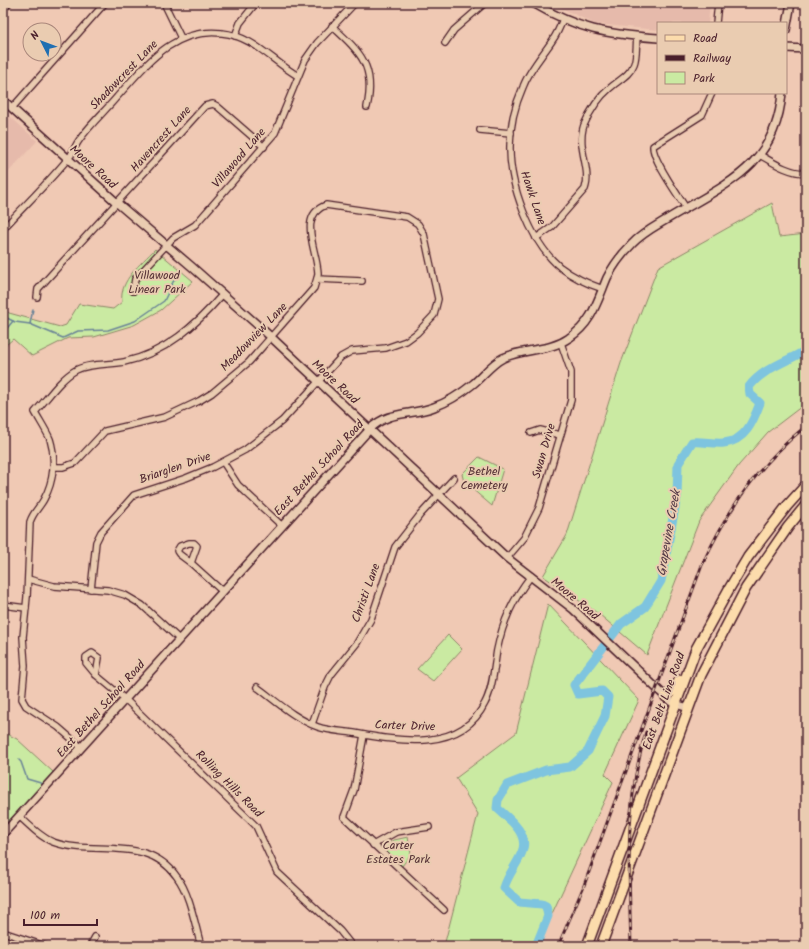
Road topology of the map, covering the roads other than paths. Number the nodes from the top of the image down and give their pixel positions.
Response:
1 (9, 3) edge
2 (105, 3) edge
3 (164, 3) edge
4 (256, 3) edge
5 (355, 3) edge
6 (485, 3) edge
7 (534, 3) edge
8 (718, 3) edge
9 (791, 3) edge
10 (3, 10) edge
11 (564, 20) junction
12 (716, 22) edge
13 (787, 25) edge
14 (332, 26) junction
15 (235, 36) junction
16 (637, 36) junction
17 (182, 38) junction
18 (657, 38) edge
19 (446, 43) dead end
20 (787, 48) edge
21 (806, 49) edge
22 (298, 76) junction
23 (712, 94) edge
24 (782, 94) edge
25 (3, 100) edge
26 (12, 108) junction
27 (367, 108) dead end
28 (480, 130) dead end
29 (510, 133) junction
30 (264, 147) junction
31 (760, 155) junction
32 (67, 159) junction
33 (806, 173) edge
34 (116, 202) junction
35 (686, 208) junction
36 (407, 217) joint
37 (3, 229) edge
38 (536, 238) junction
39 (166, 245) junction
40 (317, 279) junction
41 (362, 280) dead end
42 (603, 289) junction
43 (133, 291) dead end
44 (223, 294) junction
45 (37, 297) dead end
46 (271, 338) junction
47 (561, 343) junction
48 (319, 382) junction
49 (370, 429) junction
50 (531, 433) dead end
51 (560, 435) junction
52 (223, 462) junction
53 (53, 467) junction
54 (454, 478) dead end
55 (806, 485) edge
56 (439, 493) junction
57 (806, 505) edge
58 (281, 525) junction
59 (507, 558) junction
60 (191, 563) dead end
61 (531, 576) junction
62 (28, 579) junction
63 (91, 589) junction
64 (222, 591) junction
65 (3, 605) edge
66 (26, 608) junction
67 (178, 639) junction
68 (696, 649) junction
69 (96, 675) dead end
70 (257, 687) dead end
71 (666, 697) junction
72 (125, 699) junction
73 (675, 704) junction
74 (689, 708) junction
75 (312, 724) junction
76 (364, 735) junction
77 (81, 747) junction
78 (19, 816) junction
79 (429, 828) dead end
80 (3, 834) edge
81 (373, 845) junction
82 (444, 910) dead end
83 (3, 932) edge
84 (95, 937) dead end
85 (45, 946) edge
86 (90, 946) edge
87 (201, 946) edge
88 (352, 946) edge
89 (586, 946) edge
90 (601, 946) edge

1 - 10 street
2 - 26 street
3 - 17 street
4 - 15 street
5 - 14 street, Villawood Lane
6 - 19 street
7 - 11 street
8 - 12 street
9 - 13 street
11 - 16 street
11 - 29 street, Hawk Lane
14 - 22 street, Villawood Lane
14 - 27 street
15 - 17 street, Shadowcrest Lane
15 - 22 street, Shadowcrest Lane
16 - 18 street
16 - 38 street
17 - 32 street, Shadowcrest Lane
20 - 21 street
22 - 30 street, Villawood Lane
23 - 35 street
24 - 31 street, East Bethel School Road
25 - 26 street, Moore Road
26 - 32 street, Moore Road
28 - 29 street
29 - 38 street, Hawk Lane
30 - 34 street, Havencrest Lane
30 - 39 street, Villawood Lane
31 - 33 street
31 - 35 street, East Bethel School Road
32 - 34 street, Moore Road
32 - 37 street, Shadowcrest Lane
34 - 39 street, Moore Road
34 - 45 street, Havencrest Lane
35 - 42 street, East Bethel School Road
36 - 40 street, Meadowview Lane
36 - 48 street, Briarglen Drive
38 - 42 street, Hawk Lane
39 - 43 street, Villawood Lane
39 - 44 street, Moore Road
40 - 41 street
40 - 46 street, Meadowview Lane
42 - 47 street, East Bethel School Road
44 - 46 street, Moore Road
44 - 53 street
46 - 48 street, Moore Road
46 - 53 street, Meadowview Lane
47 - 49 street, East Bethel School Road
47 - 51 street, Swan Drive
48 - 49 street, Moore Road
48 - 52 street, Briarglen Drive
49 - 56 street, Moore Road
49 - 58 street, East Bethel School Road
50 - 51 street
51 - 59 street, Swan Drive
52 - 58 street
52 - 63 street, Briarglen Drive
53 - 62 street
54 - 56 street, Christi Lane
55 - 68 main road, East Belt Line Road
56 - 59 street, Moore Road
56 - 75 street, Christi Lane
57 - 74 main road
58 - 64 street, East Bethel School Road
59 - 61 street, Moore Road
60 - 64 street
61 - 71 street, Moore Road
61 - 76 street, Carter Drive
62 - 63 street
62 - 66 street
63 - 67 street
64 - 67 street, East Bethel School Road
65 - 66 street
66 - 77 street
67 - 72 street, East Bethel School Road
68 - 71 main road
68 - 73 main road, East Belt Line Road
69 - 72 street, Rolling Hills Road
70 - 75 street, Carter Drive
71 - 73 street, Moore Road
72 - 77 street, East Bethel School Road
72 - 88 street, Rolling Hills Road
73 - 74 street, Moore Road
73 - 89 main road, East Belt Line Road
74 - 90 main road
75 - 76 street, Carter Drive
76 - 81 street
77 - 78 street, East Bethel School Road
78 - 80 street, East Bethel School Road
78 - 87 street
79 - 81 street
81 - 82 street
83 - 85 street
84 - 86 street

